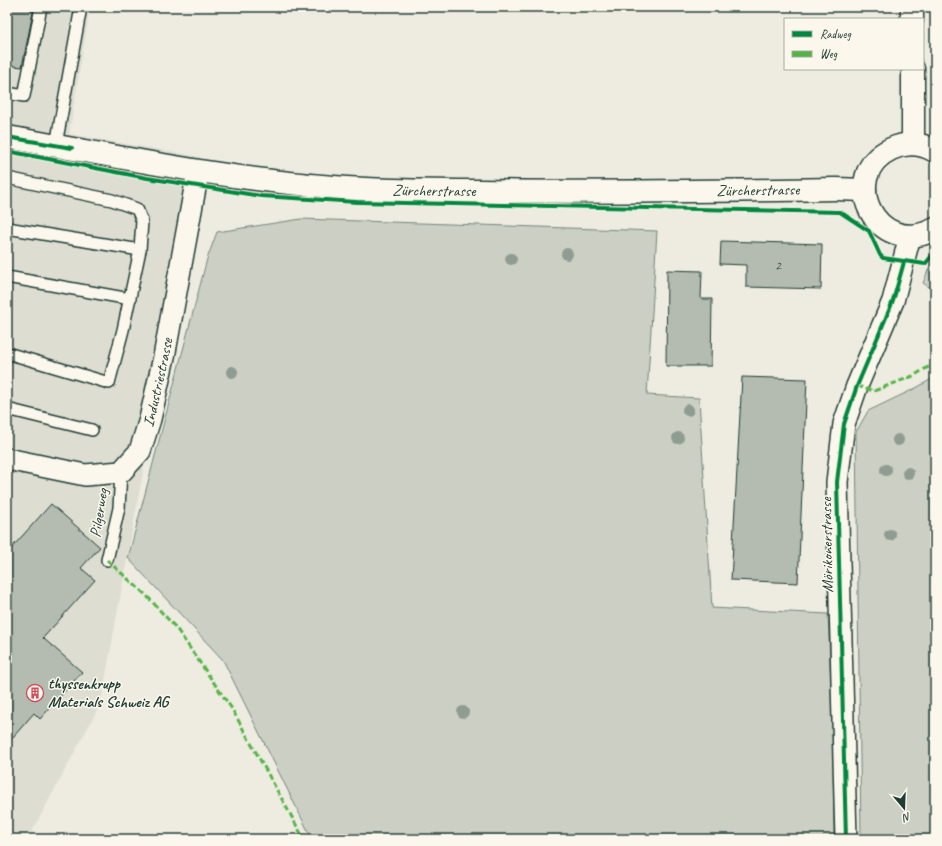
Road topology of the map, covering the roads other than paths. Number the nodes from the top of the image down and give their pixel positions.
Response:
1 (41, 7) edge
2 (81, 7) edge
3 (912, 7) edge
4 (912, 18) edge
5 (912, 70) edge
6 (7, 93) edge
7 (7, 137) edge
8 (913, 144) junction
9 (56, 145) junction
10 (935, 151) edge
11 (198, 172) junction
12 (7, 178) edge
13 (865, 190) junction
14 (7, 228) edge
15 (935, 229) edge
16 (910, 236) junction
17 (140, 250) junction
18 (7, 277) edge
19 (130, 299) junction
20 (7, 353) edge
21 (7, 409) edge
22 (92, 430) dead end
23 (7, 459) edge
24 (121, 472) junction
25 (107, 560) dead end
26 (846, 839) edge

1 - 6 lane
2 - 9 lane
3 - 4 main road
5 - 8 main road
7 - 9 main road, Zürcherstrasse
8 - 10 main road
8 - 13 main road
9 - 11 main road, Zürcherstrasse
11 - 13 main road, Zürcherstrasse
11 - 24 street, Industriestrasse
12 - 17 lane
13 - 16 main road
14 - 17 lane
15 - 16 main road
16 - 26 street, Mörikonerstrasse
17 - 19 lane
18 - 19 lane
19 - 20 lane
21 - 22 lane
23 - 24 street
24 - 25 lane, Pilgerweg

